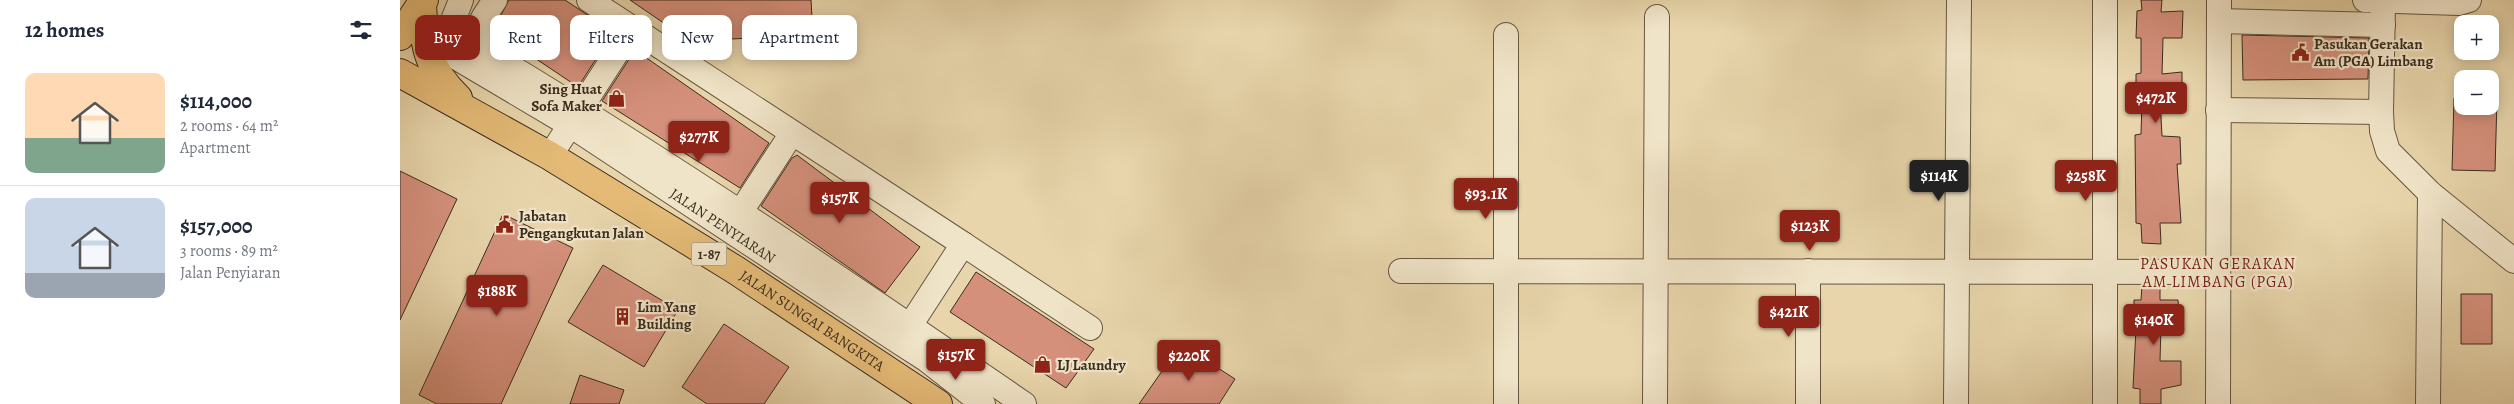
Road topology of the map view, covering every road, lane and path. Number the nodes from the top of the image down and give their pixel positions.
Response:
1 (461, 0) edge
2 (496, 0) edge
3 (589, 0) edge
4 (1959, 0) edge
5 (2104, 0) edge
6 (2469, 0) edge
7 (2374, 1) edge
8 (415, 8) edge
9 (2219, 10) edge
10 (612, 15) edge
11 (1657, 16) dead end
12 (2383, 25) junction
13 (1506, 35) dead end
14 (400, 36) edge
15 (652, 41) edge
16 (612, 60) edge
17 (400, 73) edge
18 (2218, 110) junction
19 (2381, 112) junction
20 (474, 113) junction
21 (575, 117) junction
22 (792, 133) junction
23 (550, 156) junction
24 (2430, 193) junction
25 (740, 213) junction
26 (2463, 220) junction
27 (2430, 238) junction
28 (963, 244) junction
29 (2514, 261) edge
30 (1401, 271) dead end
31 (1506, 271) junction
32 (1656, 272) junction
33 (1808, 272) junction
34 (1958, 272) junction
35 (2105, 272) junction
36 (2218, 272) junction
37 (1090, 328) dead end
38 (905, 334) junction
39 (932, 352) junction
40 (883, 367) junction
41 (911, 386) junction
42 (938, 404) edge
43 (983, 404) edge
44 (1024, 404) edge
45 (1506, 404) edge
46 (1655, 404) edge
47 (1808, 404) edge
48 (1956, 404) edge
49 (2105, 404) edge
50 (2218, 404) edge
51 (2428, 404) edge

1 - 21 street, JALAN PENYIARAN
2 - 21 street
3 - 10 street
4 - 34 street
5 - 35 street
6 - 7 street
7 - 12 street
8 - 14 highway
8 - 20 highway, 1-87
9 - 12 street
9 - 18 street
11 - 32 street
12 - 19 street
13 - 31 street
15 - 22 street
16 - 21 street
17 - 20 highway, JALAN SUNGAI BANGKITA / 1-87
18 - 19 street
18 - 36 street
19 - 24 street
20 - 23 highway, JALAN SUNGAI BANGKITA / 1-87
21 - 23 street
21 - 25 street
21 - 38 street, JALAN PENYIARAN
22 - 25 street
22 - 28 street
23 - 40 highway, JALAN SUNGAI BANGKITA / 1-87
24 - 26 street
24 - 27 street
25 - 38 street
26 - 27 street
26 - 29 street
27 - 51 street
28 - 37 street
28 - 38 street
30 - 31 street
31 - 32 street
31 - 45 street
32 - 33 street
32 - 46 street
33 - 34 street
33 - 47 street
34 - 35 street
34 - 48 street
35 - 36 street
35 - 49 street
36 - 50 street
38 - 39 street
38 - 40 street
39 - 41 street
39 - 43 street
39 - 44 street
40 - 41 highway, JALAN SUNGAI BANGKITA / 1-87
41 - 42 highway, JALAN SUNGAI BANGKITA / 1-87

